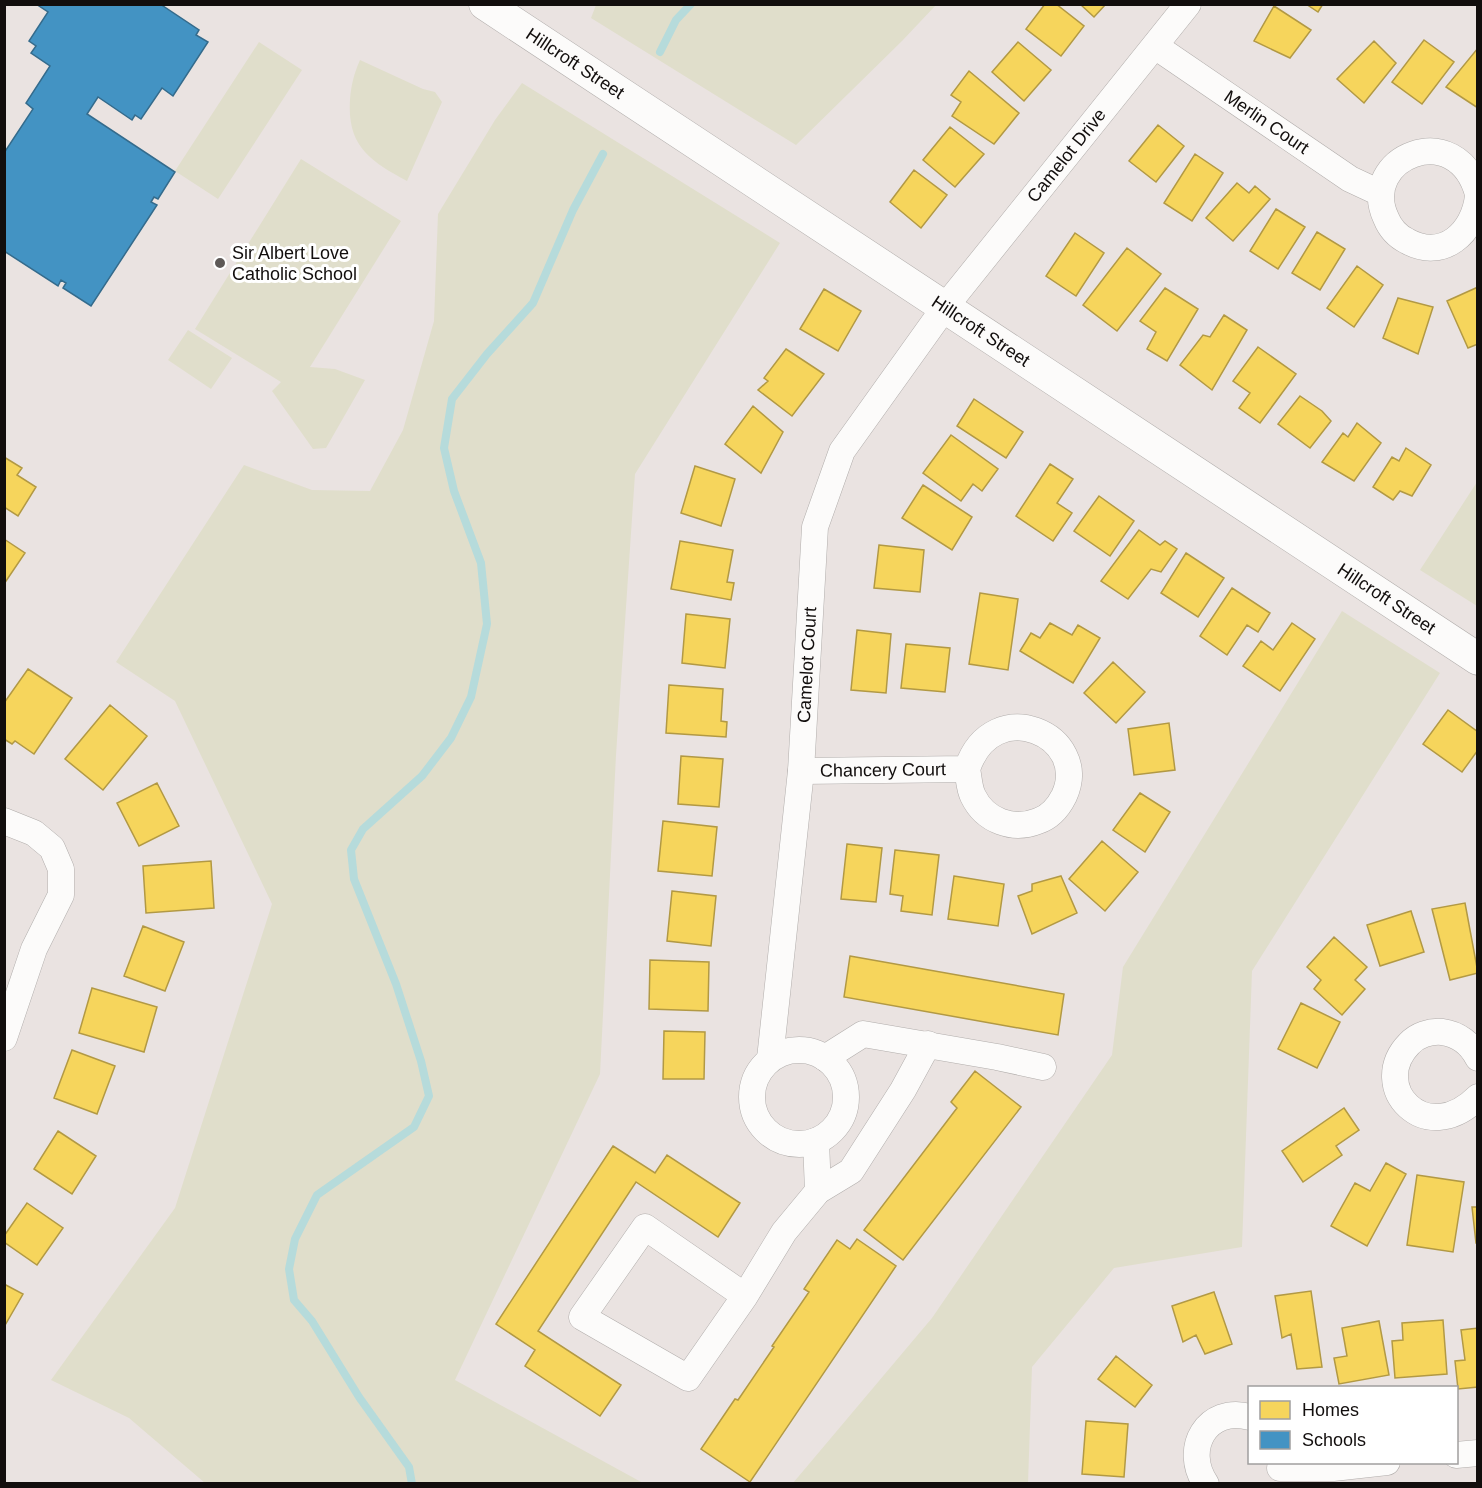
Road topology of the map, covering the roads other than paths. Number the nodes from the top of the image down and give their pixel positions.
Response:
1 (485, 4) edge
2 (1188, 4) edge
3 (1155, 46) junction
4 (1380, 193) junction
5 (1478, 195) edge
6 (945, 307) junction
7 (1478, 659) edge
8 (967, 769) dead end
9 (801, 771) junction
10 (4, 820) edge
11 (4, 1038) edge
12 (928, 1044) junction
13 (825, 1058) junction
14 (1478, 1058) edge
15 (771, 1059) junction
16 (1043, 1067) dead end
17 (1478, 1097) edge
18 (816, 1142) junction
19 (819, 1191) junction
20 (745, 1296) junction
21 (1248, 1417) edge
22 (1478, 1453) edge
23 (1458, 1455) edge
24 (1369, 1464) edge
25 (1276, 1471) edge
26 (1206, 1484) edge

1 - 6 street, Hillcroft Street
2 - 3 street, Camelot Drive
3 - 4 street, Merlin Court
3 - 6 street, Camelot Drive
4 - 5 street
4 - 5 street
6 - 7 street, Hillcroft Street
6 - 9 street, Camelot Court
8 - 9 street, Chancery Court
9 - 15 street, Camelot Court
10 - 11 street
12 - 13 street
12 - 16 street
12 - 19 street
13 - 15 street
13 - 18 street
14 - 17 street
15 - 18 street
18 - 19 street
19 - 20 street
20 - 20 street
21 - 26 street
22 - 23 street
24 - 25 street

